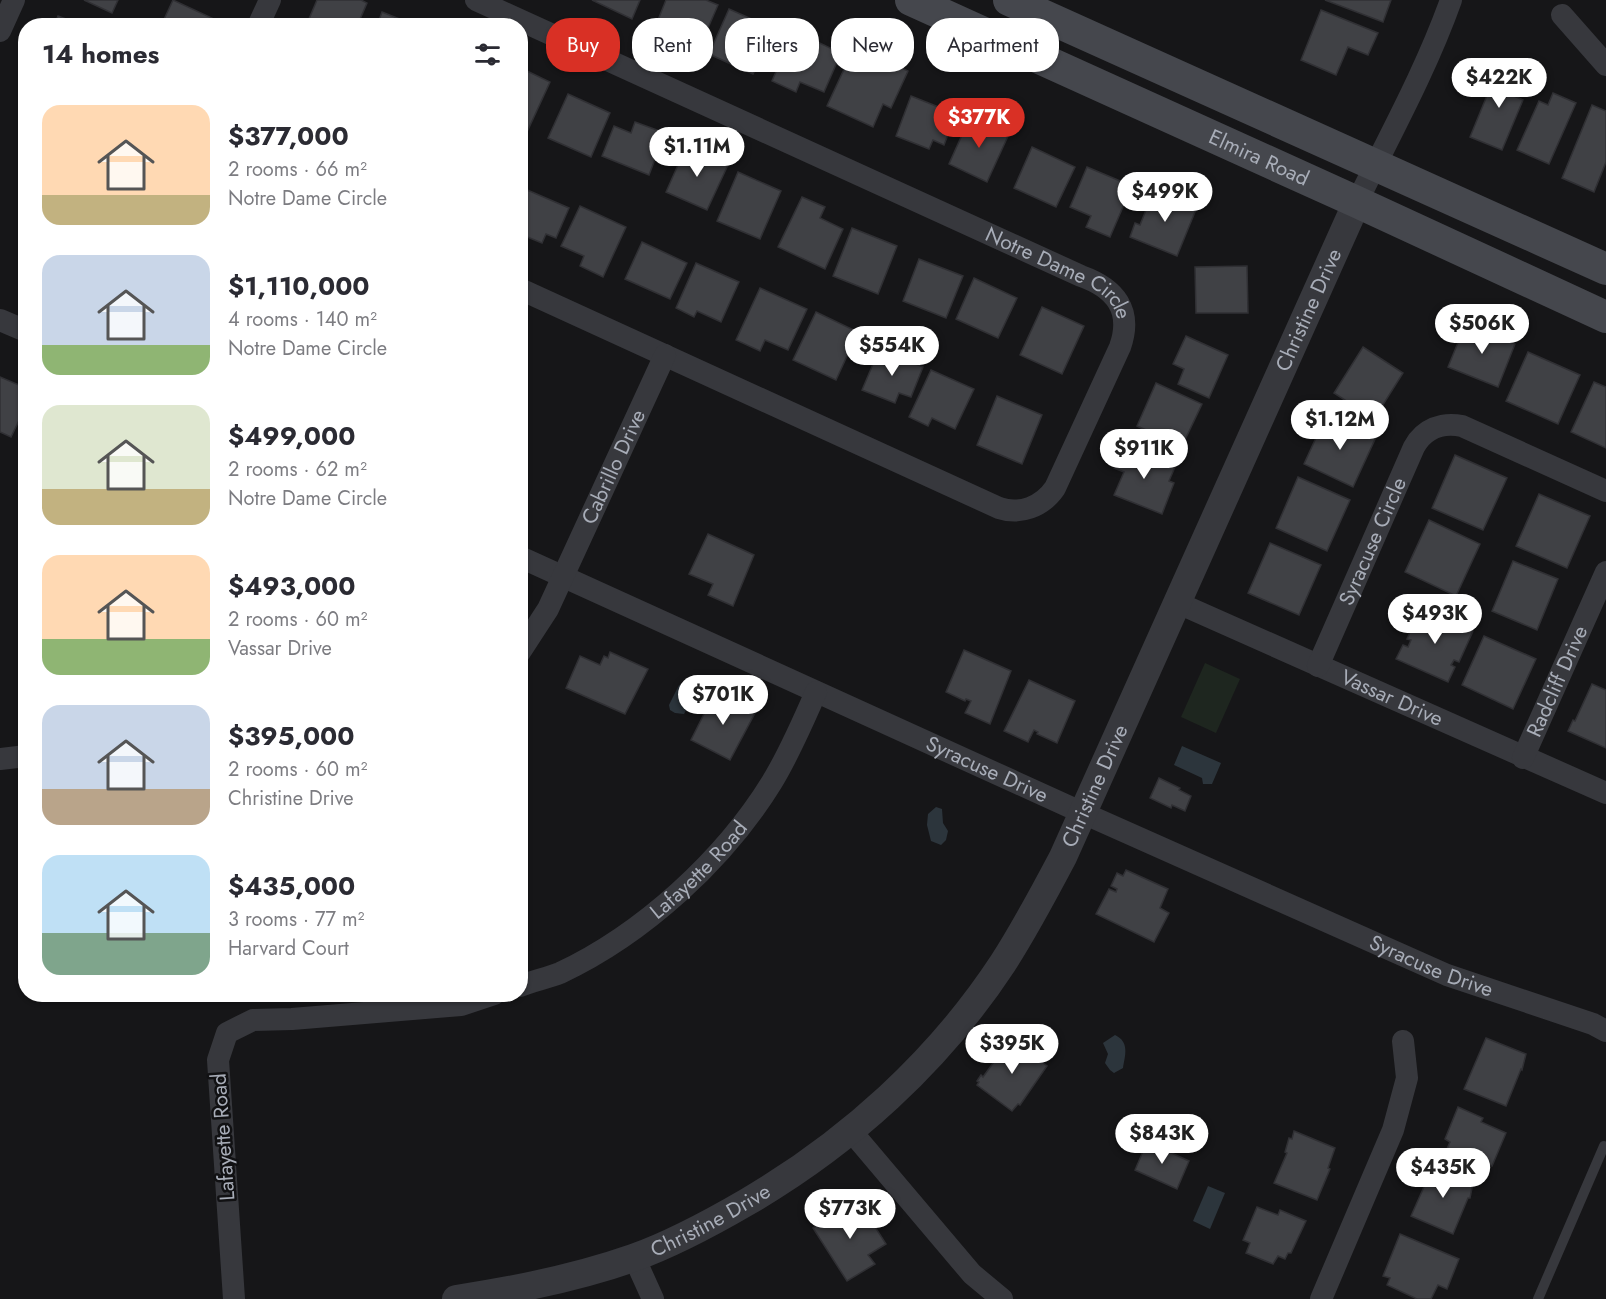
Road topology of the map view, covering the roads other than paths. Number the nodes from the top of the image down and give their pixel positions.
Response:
1 (14, 0) edge
2 (270, 0) edge
3 (476, 0) edge
4 (911, 0) edge
5 (1010, 0) edge
6 (1451, 0) edge
7 (1562, 15) dead end
8 (262, 18) edge
9 (515, 18) edge
10 (528, 24) edge
11 (0, 32) edge
12 (1606, 65) edge
13 (1124, 97) junction
14 (1375, 165) junction
15 (1357, 202) junction
16 (1604, 268) edge
17 (528, 293) edge
18 (1606, 317) edge
19 (0, 320) edge
20 (18, 328) edge
21 (665, 355) junction
22 (1606, 491) edge
23 (528, 561) edge
24 (1606, 572) edge
25 (563, 577) junction
26 (1178, 603) junction
27 (528, 640) edge
28 (1318, 666) junction
29 (816, 692) junction
30 (18, 757) edge
31 (1523, 758) junction
32 (0, 759) edge
33 (1606, 793) edge
34 (1083, 813) junction
35 (528, 983) edge
36 (470, 1002) edge
37 (1599, 1028) edge
38 (1403, 1041) dead end
39 (851, 1131) junction
40 (1606, 1147) edge
41 (634, 1257) junction
42 (234, 1299) edge
43 (456, 1299) edge
44 (653, 1299) edge
45 (1002, 1299) edge
46 (1321, 1299) edge
47 (1538, 1299) edge

1 - 11 street
2 - 8 street
3 - 9 street, Notre Dame Circle
4 - 13 main road, Elmira Road
5 - 14 main road, Elmira Road
6 - 14 street, Christine Drive
7 - 12 street
10 - 21 street, Notre Dame Circle
13 - 14 main road
13 - 15 main road, Elmira Road
14 - 15 street, Christine Drive
14 - 16 main road, Elmira Road
15 - 16 main road
15 - 18 main road, Elmira Road
15 - 26 street, Christine Drive
17 - 21 street, Notre Dame Circle
19 - 20 street
21 - 25 street, Cabrillo Drive
22 - 28 street, Syracuse Circle
23 - 25 street, Syracuse Drive
24 - 31 street, Radcliff Drive
25 - 27 street, Cabrillo Drive
25 - 29 street, Syracuse Drive
26 - 28 street, Vassar Drive
26 - 34 street, Christine Drive
28 - 31 street, Vassar Drive
29 - 34 street, Syracuse Drive
29 - 35 street, Lafayette Road
30 - 32 street
31 - 33 street, Vassar Drive
34 - 37 street, Syracuse Drive
34 - 39 street, Christine Drive
36 - 42 street, Lafayette Road
38 - 46 street
39 - 41 street, Christine Drive
39 - 45 street
40 - 47 lane
41 - 43 street, Christine Drive
41 - 44 street

